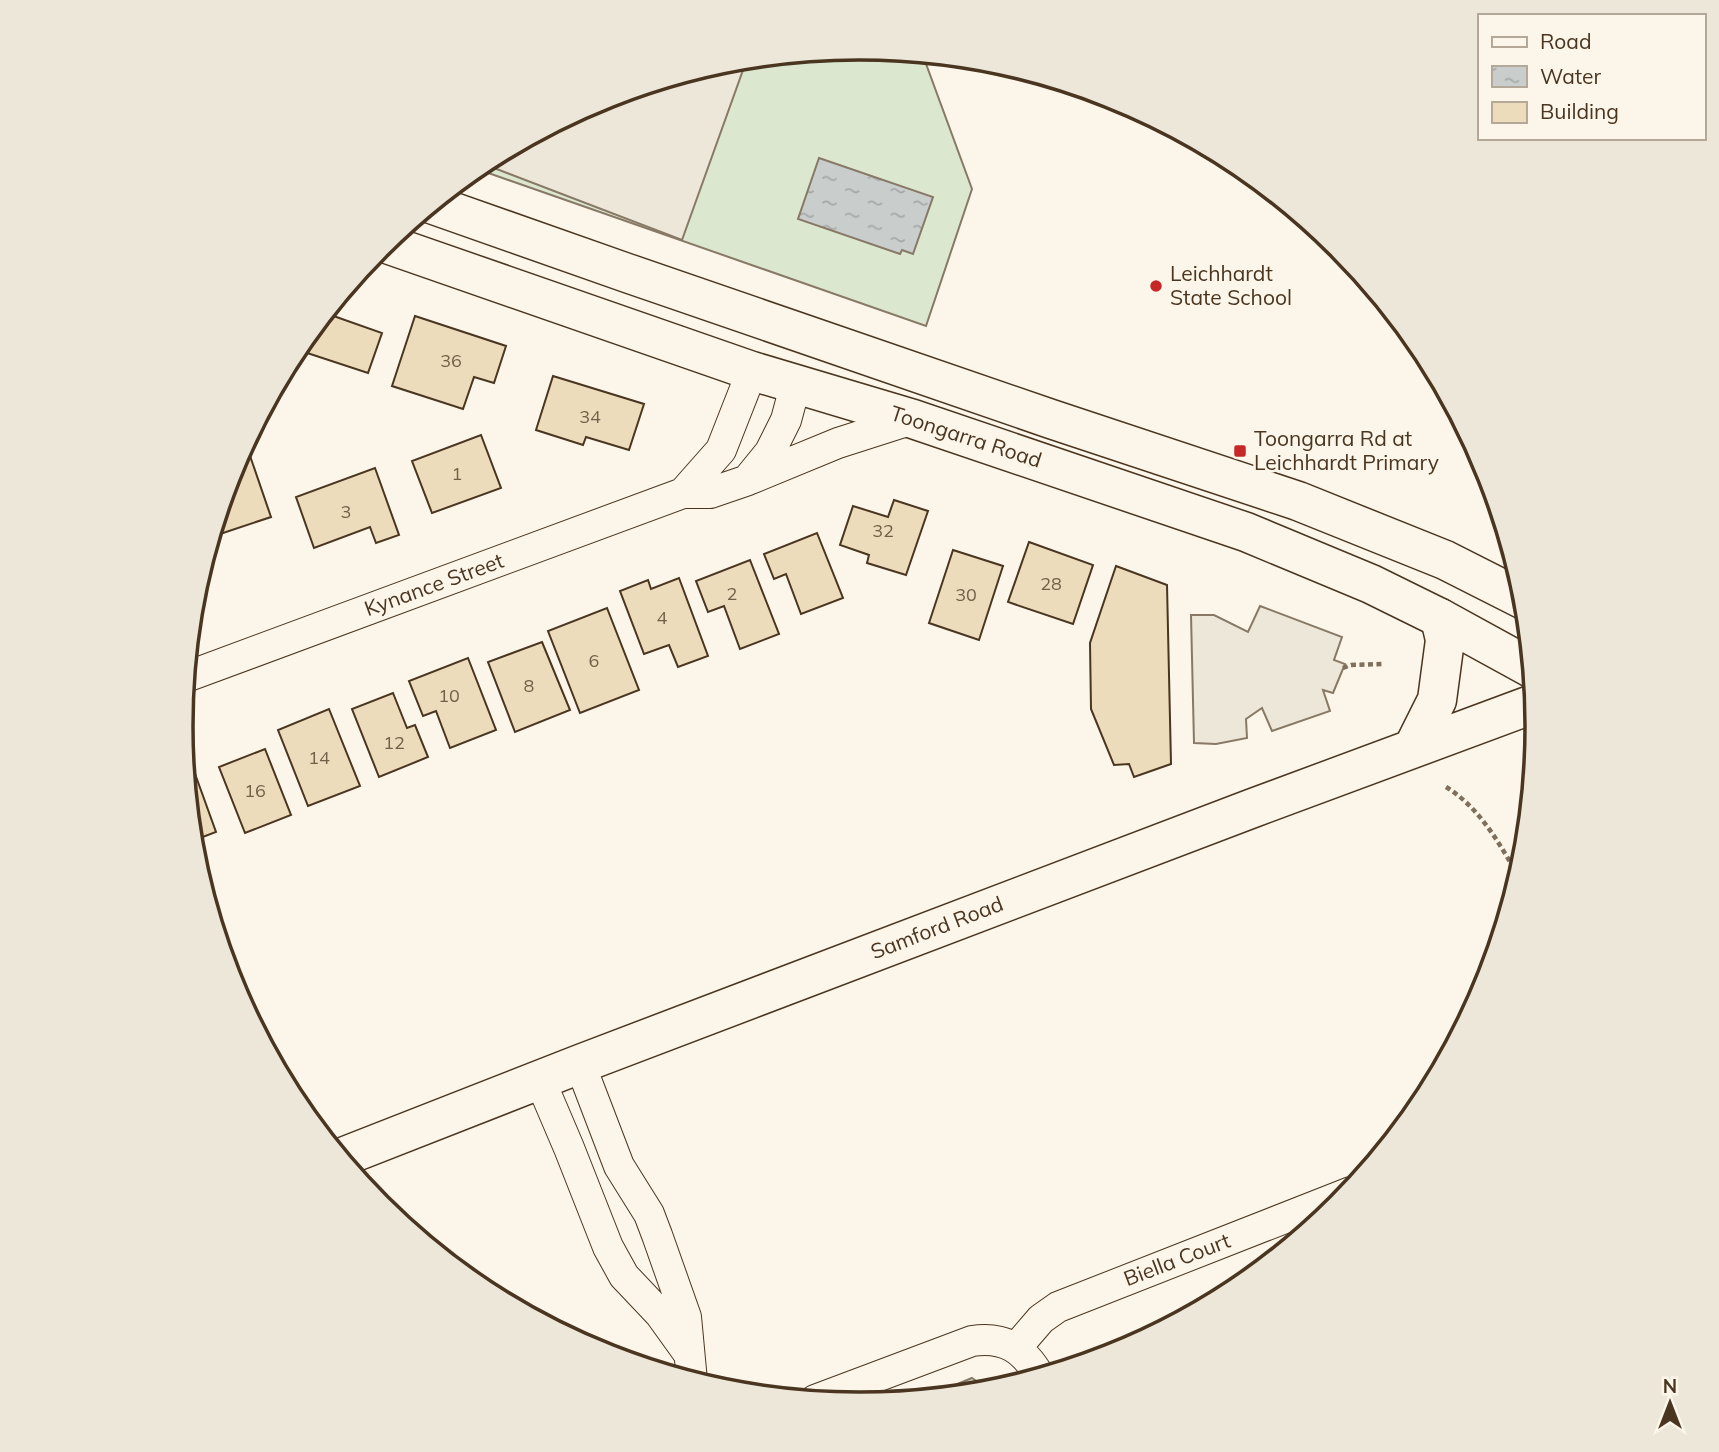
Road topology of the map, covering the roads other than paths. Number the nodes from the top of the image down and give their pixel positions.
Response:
1 (441, 208) edge
2 (396, 247) edge
3 (795, 331) junction
4 (752, 371) junction
5 (796, 383) junction
6 (912, 419) junction
7 (748, 480) junction
8 (683, 493) junction
9 (1513, 594) edge
10 (1440, 618) junction
11 (1523, 663) edge
12 (195, 674) edge
13 (1526, 707) edge
14 (1413, 748) junction
15 (580, 1065) junction
16 (540, 1080) junction
17 (349, 1154) edge
18 (1326, 1202) edge
19 (1016, 1348) junction
20 (690, 1367) edge
21 (1035, 1369) edge
22 (837, 1391) edge

1 - 3 main road, Toongarra Road
2 - 4 main road, Toongarra Road
3 - 4 main road
3 - 5 main road
3 - 9 main road, Toongarra Road
4 - 5 main road, Toongarra Road
4 - 8 street
5 - 6 main road, Toongarra Road
5 - 7 street
6 - 7 street
6 - 10 main road, Toongarra Road
7 - 8 street
8 - 12 street, Kynance Street
10 - 11 main road, Toongarra Road
10 - 14 main road
13 - 14 main road, Samford Road
14 - 15 main road, Samford Road
15 - 16 main road, Samford Road
15 - 20 street
16 - 17 main road, Samford Road
16 - 20 street
18 - 19 street, Biella Court
19 - 21 street
19 - 22 street

